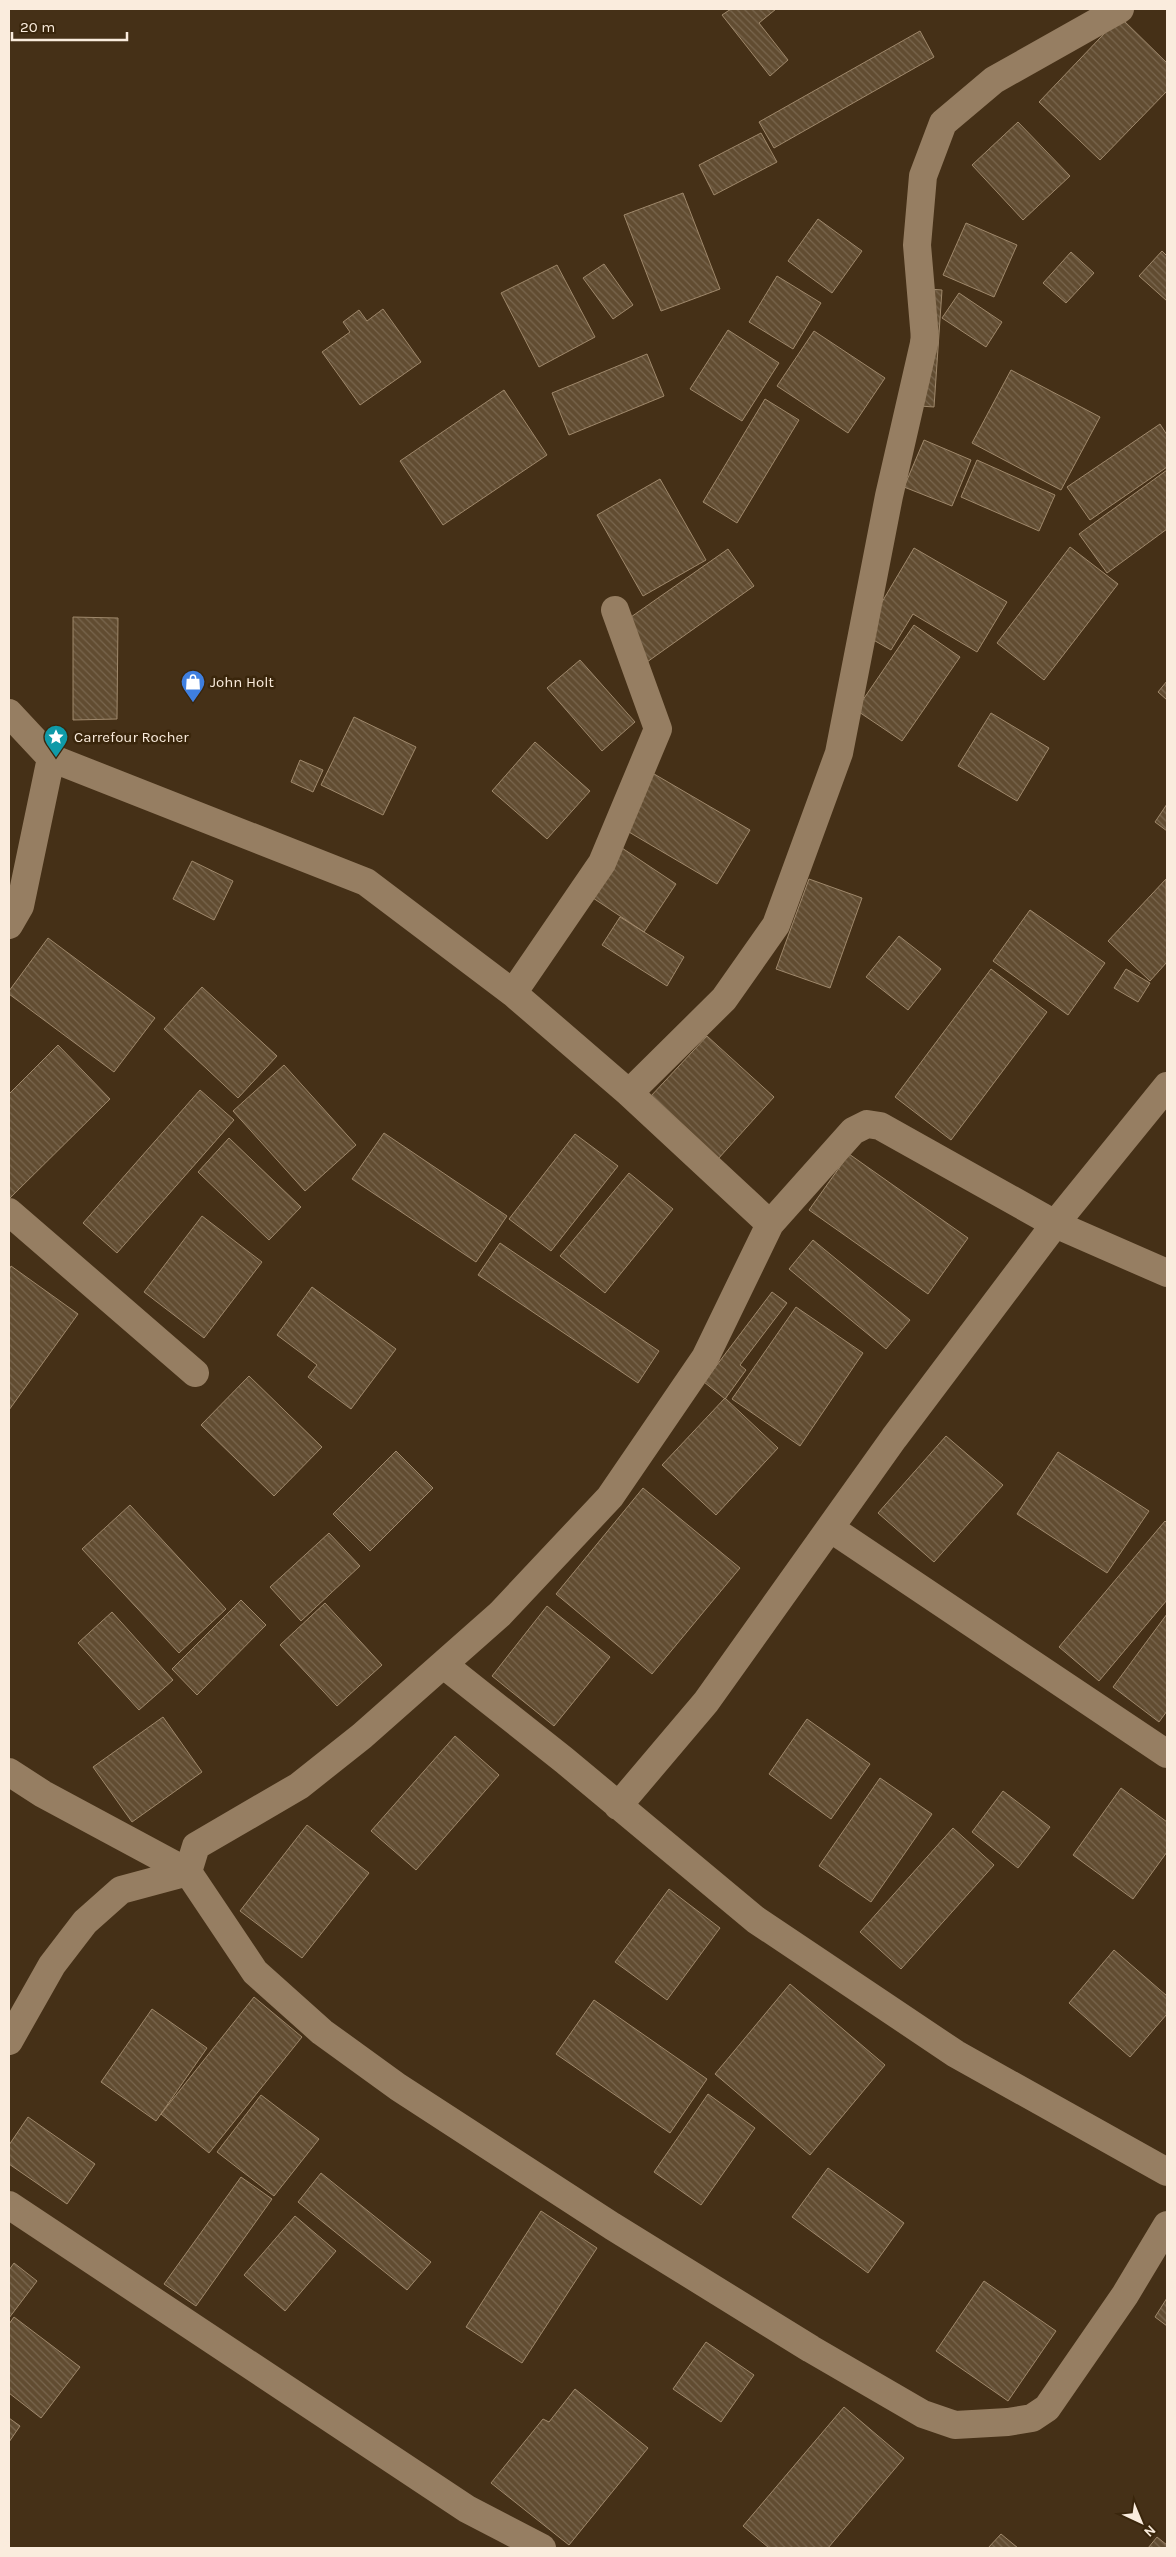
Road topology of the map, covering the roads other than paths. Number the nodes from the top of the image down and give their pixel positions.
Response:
1 (1120, 9) edge
2 (615, 610) dead end
3 (9, 713) edge
4 (51, 758) junction
5 (9, 925) edge
6 (513, 993) junction
7 (1167, 1086) edge
8 (629, 1093) junction
9 (9, 1212) edge
10 (770, 1224) junction
11 (1055, 1224) junction
12 (1167, 1273) edge
13 (194, 1373) dead end
14 (830, 1528) junction
15 (444, 1664) junction
16 (1167, 1754) edge
17 (9, 1772) edge
18 (618, 1806) junction
19 (188, 1872) junction
20 (9, 2041) edge
21 (1167, 2172) edge
22 (9, 2205) edge
23 (1167, 2225) edge
24 (542, 2548) edge

1 - 8 street
2 - 6 street
3 - 4 street
4 - 5 street
4 - 6 street
6 - 8 street
7 - 11 street
8 - 10 street
9 - 13 street
10 - 11 street
10 - 15 street
11 - 12 street
11 - 14 street
14 - 16 street
14 - 18 street
15 - 18 street
15 - 19 street
17 - 19 street
18 - 21 street
19 - 20 street
19 - 23 street
22 - 24 street

